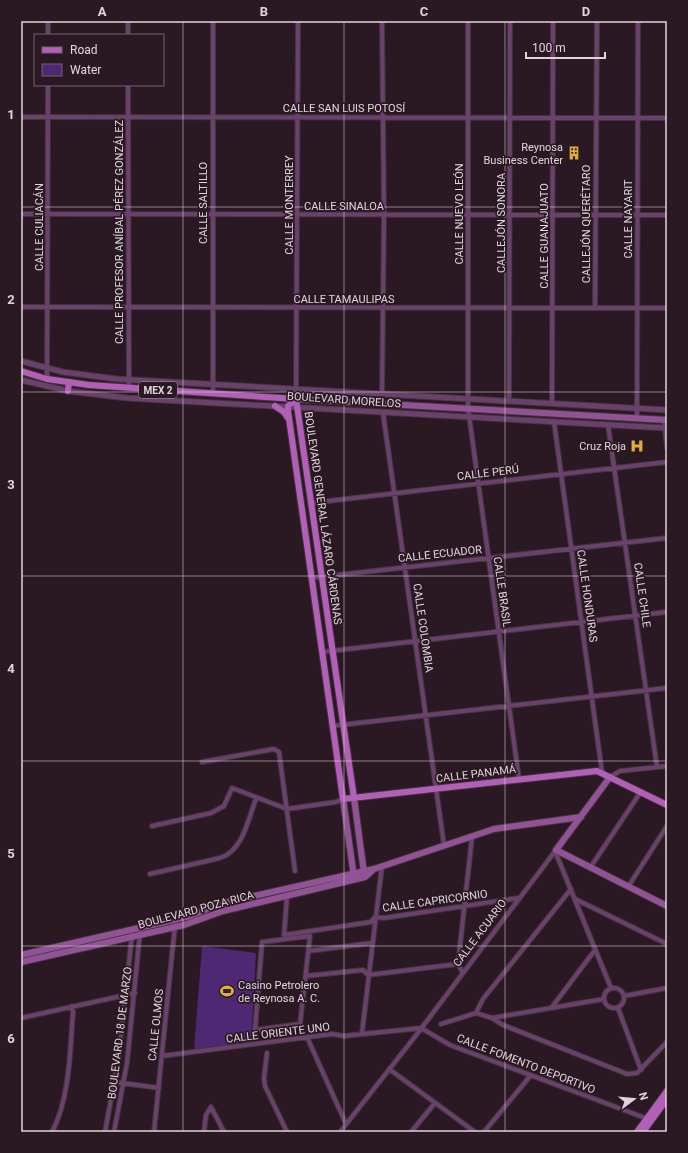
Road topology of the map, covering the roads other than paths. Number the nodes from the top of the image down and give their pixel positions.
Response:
1 (48, 21) edge
2 (128, 21) edge
3 (213, 21) edge
4 (298, 21) edge
5 (382, 21) edge
6 (468, 21) edge
7 (510, 21) edge
8 (553, 21) edge
9 (597, 21) edge
10 (638, 21) edge
11 (48, 34) edge
12 (128, 34) edge
13 (48, 86) edge
14 (128, 86) edge
15 (21, 117) edge
16 (48, 117) junction
17 (128, 117) junction
18 (213, 117) junction
19 (297, 117) junction
20 (383, 117) junction
21 (468, 117) junction
22 (510, 117) junction
23 (553, 118) junction
24 (596, 118) junction
25 (637, 118) junction
26 (667, 118) edge
27 (21, 214) edge
28 (48, 214) junction
29 (128, 214) junction
30 (212, 215) junction
31 (298, 215) junction
32 (384, 215) junction
33 (468, 215) junction
34 (510, 215) junction
35 (552, 215) junction
36 (595, 215) junction
37 (637, 215) junction
38 (667, 216) edge
39 (21, 307) edge
40 (48, 307) junction
41 (128, 307) junction
42 (213, 308) junction
43 (298, 308) junction
44 (383, 308) junction
45 (468, 308) junction
46 (509, 308) junction
47 (552, 308) junction
48 (595, 308) junction
49 (637, 308) junction
50 (667, 308) edge
51 (21, 361) edge
52 (48, 368) junction
53 (21, 371) edge
54 (47, 379) junction
55 (21, 380) edge
56 (129, 380) junction
57 (69, 382) junction
58 (213, 384) junction
59 (129, 388) junction
60 (296, 389) junction
61 (68, 391) junction
62 (197, 393) junction
63 (213, 394) junction
64 (382, 394) junction
65 (468, 398) junction
66 (296, 399) junction
67 (196, 401) junction
68 (509, 401) junction
69 (552, 403) junction
70 (275, 406) junction
71 (288, 406) junction
72 (297, 407) junction
73 (468, 408) junction
74 (637, 408) junction
75 (667, 410) edge
76 (383, 413) junction
77 (289, 418) junction
78 (470, 418) junction
79 (637, 418) junction
80 (665, 420) edge
81 (554, 422) junction
82 (608, 426) junction
83 (666, 428) edge
84 (667, 448) edge
85 (667, 462) edge
86 (615, 468) junction
87 (561, 474) junction
88 (297, 480) junction
89 (478, 484) junction
90 (394, 493) junction
91 (310, 502) junction
92 (667, 538) edge
93 (626, 542) junction
94 (571, 548) junction
95 (488, 558) junction
96 (405, 567) junction
97 (322, 576) junction
98 (311, 578) junction
99 (667, 612) edge
100 (636, 615) junction
101 (582, 622) junction
102 (499, 632) junction
103 (416, 641) junction
104 (332, 651) junction
105 (322, 652) junction
106 (667, 688) edge
107 (647, 690) junction
108 (592, 695) junction
109 (510, 706) junction
110 (426, 715) junction
111 (343, 724) junction
112 (332, 726) junction
113 (202, 762) dead end
114 (667, 766) edge
115 (657, 767) junction
116 (602, 772) junction
117 (610, 777) junction
118 (519, 779) junction
119 (437, 788) junction
120 (640, 793) junction
121 (256, 798) junction
122 (354, 798) junction
123 (343, 799) junction
124 (667, 805) edge
125 (287, 809) junction
126 (581, 817) junction
127 (152, 826) dead end
128 (667, 826) edge
129 (472, 837) junction
130 (444, 845) junction
131 (556, 850) junction
132 (382, 866) junction
133 (590, 868) junction
134 (295, 871) dead end
135 (150, 874) dead end
136 (364, 874) junction
137 (354, 877) junction
138 (628, 887) junction
139 (571, 889) junction
140 (288, 896) junction
141 (520, 898) junction
142 (575, 899) junction
143 (667, 906) edge
144 (464, 907) junction
145 (375, 917) junction
146 (174, 924) junction
147 (140, 928) junction
148 (132, 930) junction
149 (141, 936) junction
150 (132, 938) junction
151 (372, 944) junction
152 (667, 944) edge
153 (595, 950) junction
154 (309, 951) junction
155 (21, 955) edge
156 (21, 962) edge
157 (458, 964) junction
158 (463, 973) junction
159 (368, 975) junction
160 (306, 976) junction
161 (611, 988) junction
162 (667, 988) edge
163 (135, 993) junction
164 (125, 995) junction
165 (624, 996) junction
166 (604, 1000) junction
167 (72, 1006) junction
168 (551, 1008) junction
169 (618, 1008) junction
170 (476, 1013) junction
171 (21, 1018) edge
172 (492, 1018) junction
173 (441, 1024) dead end
174 (421, 1028) junction
175 (362, 1033) junction
176 (307, 1037) junction
177 (667, 1042) edge
178 (267, 1053) dead end
179 (162, 1056) junction
180 (389, 1069) junction
181 (641, 1070) junction
182 (531, 1075) junction
183 (115, 1082) junction
184 (124, 1083) junction
185 (159, 1088) junction
186 (667, 1091) edge
187 (664, 1098) edge
188 (435, 1103) junction
189 (649, 1119) junction
190 (117, 1123) junction
191 (346, 1124) junction
192 (52, 1132) edge
193 (105, 1132) edge
194 (114, 1132) edge
195 (118, 1132) edge
196 (154, 1132) edge
197 (204, 1132) edge
198 (224, 1132) edge
199 (287, 1132) edge
200 (340, 1132) edge
201 (411, 1132) edge
202 (475, 1132) edge
203 (484, 1132) edge
204 (637, 1132) edge
205 (643, 1132) edge

1 - 11 street
2 - 12 street
3 - 18 street, CALLE SALTILLO
4 - 19 street, CALLE MONTERREY
5 - 20 street
6 - 21 street, CALLE NUEVO LEÓN
7 - 22 street, CALLEJÓN SONORA
8 - 23 street, CALLE GUANAJUATO
9 - 24 street, CALLEJÓN QUERÉTARO
10 - 25 street, CALLE NAYARIT
13 - 16 street, CALLE CULIACÁN
14 - 17 street, CALLE PROFESOR ANÍBAL PÉREZ GONZÁLEZ
15 - 16 street, CALLE SAN LUIS POTOSÍ
16 - 17 street, CALLE SAN LUIS POTOSÍ
16 - 28 street, CALLE CULIACÁN
17 - 18 street, CALLE SAN LUIS POTOSÍ
17 - 29 street, CALLE PROFESOR ANÍBAL PÉREZ GONZÁLEZ
18 - 19 street, CALLE SAN LUIS POTOSÍ
18 - 30 street, CALLE SALTILLO
19 - 20 street, CALLE SAN LUIS POTOSÍ
19 - 31 street, CALLE MONTERREY
20 - 21 street, CALLE SAN LUIS POTOSÍ
20 - 32 street
21 - 22 street, CALLE SAN LUIS POTOSÍ
21 - 33 street, CALLE NUEVO LEÓN
22 - 23 street, CALLE SAN LUIS POTOSÍ
22 - 34 street, CALLEJÓN SONORA
23 - 24 street, CALLE SAN LUIS POTOSÍ
23 - 35 street, CALLE GUANAJUATO
24 - 25 street, CALLE SAN LUIS POTOSÍ
24 - 36 street, CALLEJÓN QUERÉTARO
25 - 26 street, CALLE SAN LUIS POTOSÍ
25 - 37 street, CALLE NAYARIT
27 - 28 street, CALLE SINALOA
28 - 29 street, CALLE SINALOA
28 - 40 street, CALLE CULIACÁN
29 - 30 street, CALLE SINALOA
29 - 41 street, CALLE PROFESOR ANÍBAL PÉREZ GONZÁLEZ
30 - 31 street, CALLE SINALOA
30 - 42 street, CALLE SALTILLO
31 - 32 street, CALLE SINALOA
31 - 43 street, CALLE MONTERREY
32 - 33 street, CALLE SINALOA
32 - 44 street
33 - 34 street, CALLE SINALOA
33 - 45 street, CALLE NUEVO LEÓN
34 - 35 street, CALLE SINALOA
34 - 46 street, CALLEJÓN SONORA
35 - 36 street, CALLE SINALOA
35 - 47 street, CALLE GUANAJUATO
36 - 37 street, CALLE SINALOA
36 - 48 street, CALLEJÓN QUERÉTARO
37 - 38 street, CALLE SINALOA
37 - 49 street, CALLE NAYARIT
39 - 40 street, CALLE TAMAULIPAS
40 - 41 street, CALLE TAMAULIPAS
40 - 52 street, CALLE CULIACÁN
41 - 42 street, CALLE TAMAULIPAS
41 - 56 street, CALLE PROFESOR ANÍBAL PÉREZ GONZÁLEZ
42 - 43 street, CALLE TAMAULIPAS
42 - 58 street, CALLE SALTILLO
43 - 44 street, CALLE TAMAULIPAS
43 - 60 street, CALLE MONTERREY
44 - 45 street, CALLE TAMAULIPAS
44 - 64 street
45 - 46 street, CALLE TAMAULIPAS
45 - 65 street, CALLE NUEVO LEÓN
46 - 47 street, CALLE TAMAULIPAS
46 - 68 street, CALLEJÓN SONORA
47 - 48 street, CALLE TAMAULIPAS
47 - 69 street, CALLE GUANAJUATO
48 - 49 street, CALLE TAMAULIPAS
49 - 50 street, CALLE TAMAULIPAS
49 - 74 street, CALLE NAYARIT
51 - 52 street, BOULEVARD MORELOS / MEX 2
52 - 54 street, CALLE CULIACÁN
52 - 56 street, BOULEVARD MORELOS / MEX 2
53 - 54 main road, BOULEVARD MORELOS / MEX 2
54 - 57 main road, BOULEVARD MORELOS / MEX 2
55 - 61 street, BOULEVARD MORELOS
56 - 58 street, BOULEVARD MORELOS / MEX 2
56 - 59 street, CALLE PROFESOR ANÍBAL PÉREZ GONZÁLEZ
57 - 59 main road, BOULEVARD MORELOS / MEX 2
57 - 61 main road
58 - 60 street, BOULEVARD MORELOS / MEX 2
58 - 63 street, CALLE SALTILLO
59 - 62 main road, BOULEVARD MORELOS / MEX 2
60 - 64 street, BOULEVARD MORELOS / MEX 2
60 - 66 street, CALLE MONTERREY
61 - 67 street, BOULEVARD MORELOS
62 - 63 main road, BOULEVARD MORELOS / MEX 2
62 - 67 main road
63 - 66 main road, BOULEVARD MORELOS / MEX 2
64 - 65 street, BOULEVARD MORELOS / MEX 2
65 - 68 street, BOULEVARD MORELOS / MEX 2
65 - 73 street, CALLE NUEVO LEÓN
66 - 71 main road, BOULEVARD GENERAL LÁZARO CÁRDENAS
66 - 72 main road, BOULEVARD GENERAL LÁZARO CÁRDENAS
66 - 73 main road, BOULEVARD MORELOS / MEX 2
67 - 70 street, BOULEVARD MORELOS
68 - 69 street, BOULEVARD MORELOS / MEX 2
69 - 74 street, BOULEVARD MORELOS / MEX 2
70 - 71 street, BOULEVARD MORELOS
70 - 77 main road
71 - 72 street, BOULEVARD MORELOS
71 - 77 main road, BOULEVARD GENERAL LÁZARO CÁRDENAS
72 - 76 street, BOULEVARD MORELOS
72 - 91 main road, BOULEVARD GENERAL LÁZARO CÁRDENAS
73 - 78 street, CALLE BRASIL
73 - 79 main road, BOULEVARD MORELOS / MEX 2
74 - 75 street, BOULEVARD MORELOS / MEX 2
74 - 79 street, CALLE NAYARIT
76 - 78 street, BOULEVARD MORELOS
76 - 90 street, CALLE COLOMBIA
77 - 88 main road, BOULEVARD GENERAL LÁZARO CÁRDENAS
78 - 81 street, BOULEVARD MORELOS
78 - 89 street, CALLE BRASIL
79 - 80 main road, BOULEVARD MORELOS / MEX 2
80 - 83 street
81 - 82 street, BOULEVARD MORELOS
81 - 87 street, CALLE HONDURAS
82 - 83 street, BOULEVARD MORELOS
82 - 86 street, CALLE CHILE
83 - 84 street
85 - 86 street, CALLE PERÚ
86 - 87 street, CALLE PERÚ
86 - 93 street, CALLE CHILE
87 - 89 street, CALLE PERÚ
87 - 94 street, CALLE HONDURAS
88 - 91 main road
88 - 98 main road, BOULEVARD GENERAL LÁZARO CÁRDENAS
89 - 90 street, CALLE PERÚ
89 - 95 street, CALLE BRASIL
90 - 91 street, CALLE PERÚ
90 - 96 street, CALLE COLOMBIA
91 - 97 main road, BOULEVARD GENERAL LÁZARO CÁRDENAS
92 - 93 street, CALLE ECUADOR
93 - 94 street, CALLE ECUADOR
93 - 100 street, CALLE CHILE
94 - 95 street, CALLE ECUADOR
94 - 101 street, CALLE HONDURAS
95 - 96 street, CALLE ECUADOR
95 - 102 street, CALLE BRASIL
96 - 97 street, CALLE ECUADOR
96 - 103 street, CALLE COLOMBIA
97 - 98 street, CALLE ECUADOR
97 - 104 main road, BOULEVARD GENERAL LÁZARO CÁRDENAS
98 - 105 main road, BOULEVARD GENERAL LÁZARO CÁRDENAS
99 - 100 street
100 - 101 street
100 - 107 street, CALLE CHILE
101 - 102 street
101 - 108 street, CALLE HONDURAS
102 - 103 street
102 - 109 street, CALLE BRASIL
103 - 104 street
103 - 110 street, CALLE COLOMBIA
104 - 105 street
104 - 111 main road, BOULEVARD GENERAL LÁZARO CÁRDENAS
105 - 112 main road, BOULEVARD GENERAL LÁZARO CÁRDENAS
106 - 107 street
107 - 108 street
107 - 115 street, CALLE CHILE
108 - 109 street
108 - 116 street, CALLE HONDURAS
109 - 110 street
109 - 118 street, CALLE BRASIL
110 - 111 street
110 - 119 street, CALLE COLOMBIA
111 - 112 street
111 - 122 main road, BOULEVARD GENERAL LÁZARO CÁRDENAS
112 - 123 main road, BOULEVARD GENERAL LÁZARO CÁRDENAS
113 - 125 street
114 - 115 street
115 - 117 street
116 - 117 main road
116 - 118 main road, CALLE PANAMÁ
117 - 120 main road
117 - 126 main road, CALLE ACUARIO
118 - 119 main road, CALLE PANAMÁ
119 - 122 main road, CALLE PANAMÁ
119 - 130 street, CALLE COLOMBIA
120 - 124 main road
120 - 133 street
121 - 125 street
121 - 127 street
121 - 135 street
122 - 123 main road, CALLE PANAMÁ
122 - 136 main road, BOULEVARD GENERAL LÁZARO CÁRDENAS
123 - 125 street
123 - 137 main road
125 - 134 street
126 - 129 main road, BOULEVARD POZA RICA
126 - 131 main road, CALLE ACUARIO
128 - 138 street
129 - 130 main road, BOULEVARD POZA RICA
129 - 144 street
130 - 132 main road, BOULEVARD POZA RICA
131 - 133 main road
131 - 139 street
131 - 141 street, CALLE ACUARIO
132 - 136 main road, BOULEVARD POZA RICA
132 - 145 street
133 - 138 main road
136 - 137 main road, BOULEVARD POZA RICA
137 - 140 main road, BOULEVARD POZA RICA
137 - 146 main road, BOULEVARD POZA RICA
138 - 143 main road
139 - 142 street
139 - 170 street
140 - 145 street, CALLE CAPRICORNIO
140 - 146 main road, BOULEVARD POZA RICA
141 - 144 street, CALLE CAPRICORNIO
141 - 158 street, CALLE ACUARIO
142 - 152 street
142 - 153 street
144 - 145 street, CALLE CAPRICORNIO
144 - 157 street
145 - 151 street
146 - 147 main road, BOULEVARD POZA RICA
146 - 149 main road, BOULEVARD POZA RICA
146 - 179 street, CALLE OLMOS
147 - 148 main road, BOULEVARD POZA RICA
147 - 149 street, BOULEVARD 18 DE MARZO
148 - 150 street, BOULEVARD 18 DE MARZO
148 - 155 main road, BOULEVARD POZA RICA
149 - 150 main road, BOULEVARD POZA RICA
149 - 163 street, BOULEVARD 18 DE MARZO
150 - 156 main road, BOULEVARD POZA RICA
150 - 164 street, BOULEVARD 18 DE MARZO
151 - 154 street
151 - 159 street
153 - 161 street
153 - 168 street
154 - 160 street
154 - 160 street
157 - 158 street
157 - 159 street
158 - 174 street, CALLE ACUARIO
159 - 160 street
159 - 175 street
161 - 165 street
161 - 166 street
162 - 165 street
163 - 164 street
163 - 184 street, BOULEVARD 18 DE MARZO
164 - 167 street
164 - 183 street, BOULEVARD 18 DE MARZO
165 - 169 street
166 - 168 street
166 - 169 street
167 - 171 street
167 - 192 street
168 - 172 street
169 - 181 street
170 - 172 street
170 - 173 street
172 - 181 street
174 - 175 street, CALLE ORIENTE UNO
174 - 180 street, CALLE ACUARIO
174 - 182 street, CALLE FOMENTO DEPORTIVO
175 - 176 street, CALLE ORIENTE UNO
176 - 179 street, CALLE ORIENTE UNO
176 - 191 street
177 - 181 street
178 - 199 street
179 - 185 street, CALLE OLMOS
180 - 188 street
180 - 191 street, CALLE ACUARIO
182 - 189 street, CALLE FOMENTO DEPORTIVO
182 - 203 street
183 - 184 street
183 - 193 street, BOULEVARD 18 DE MARZO
184 - 185 street
184 - 190 street, BOULEVARD 18 DE MARZO
185 - 196 street, CALLE OLMOS
186 - 187 main road
187 - 189 main road
188 - 201 street
188 - 202 street
189 - 204 main road
189 - 205 main road
190 - 194 street, BOULEVARD 18 DE MARZO
190 - 195 street
191 - 200 street, CALLE ACUARIO
197 - 198 street

